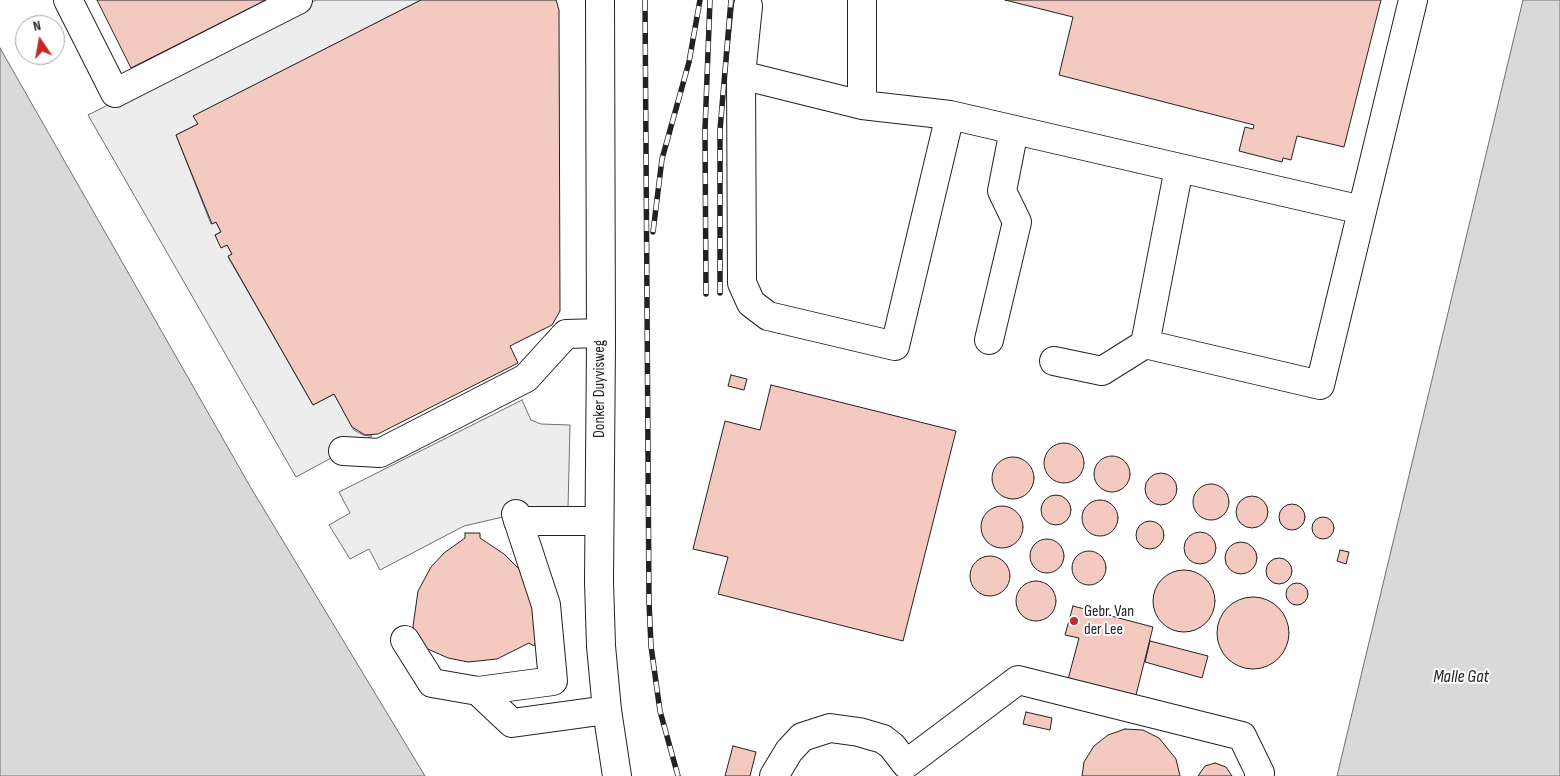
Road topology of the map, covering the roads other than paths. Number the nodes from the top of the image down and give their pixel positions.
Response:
1 (68, 0) edge
2 (298, 0) edge
3 (600, 0) edge
4 (862, 0) edge
5 (1413, 0) edge
6 (748, 6) dead end
7 (741, 75) junction
8 (862, 105) junction
9 (950, 114) junction
10 (1014, 130) junction
11 (1179, 168) junction
12 (1362, 210) junction
13 (601, 333) junction
14 (989, 340) dead end
15 (1145, 344) junction
16 (1054, 361) dead end
17 (343, 451) dead end
18 (599, 521) junction
19 (405, 640) dead end
20 (478, 691) junction
21 (606, 710) junction
22 (616, 776) edge
23 (774, 776) edge
24 (1260, 776) edge

1 - 2 street
3 - 13 street, Donker Duyvisweg
4 - 8 street
5 - 12 street
6 - 7 street
7 - 8 street
7 - 9 street
8 - 9 street
9 - 10 street
10 - 11 street
10 - 14 street
11 - 12 street
11 - 15 street
12 - 15 street
13 - 17 street
13 - 18 street, Donker Duyvisweg
15 - 16 street
18 - 20 street
18 - 21 street, Donker Duyvisweg
19 - 20 street
20 - 21 street
21 - 22 street, Donker Duyvisweg
23 - 24 street

